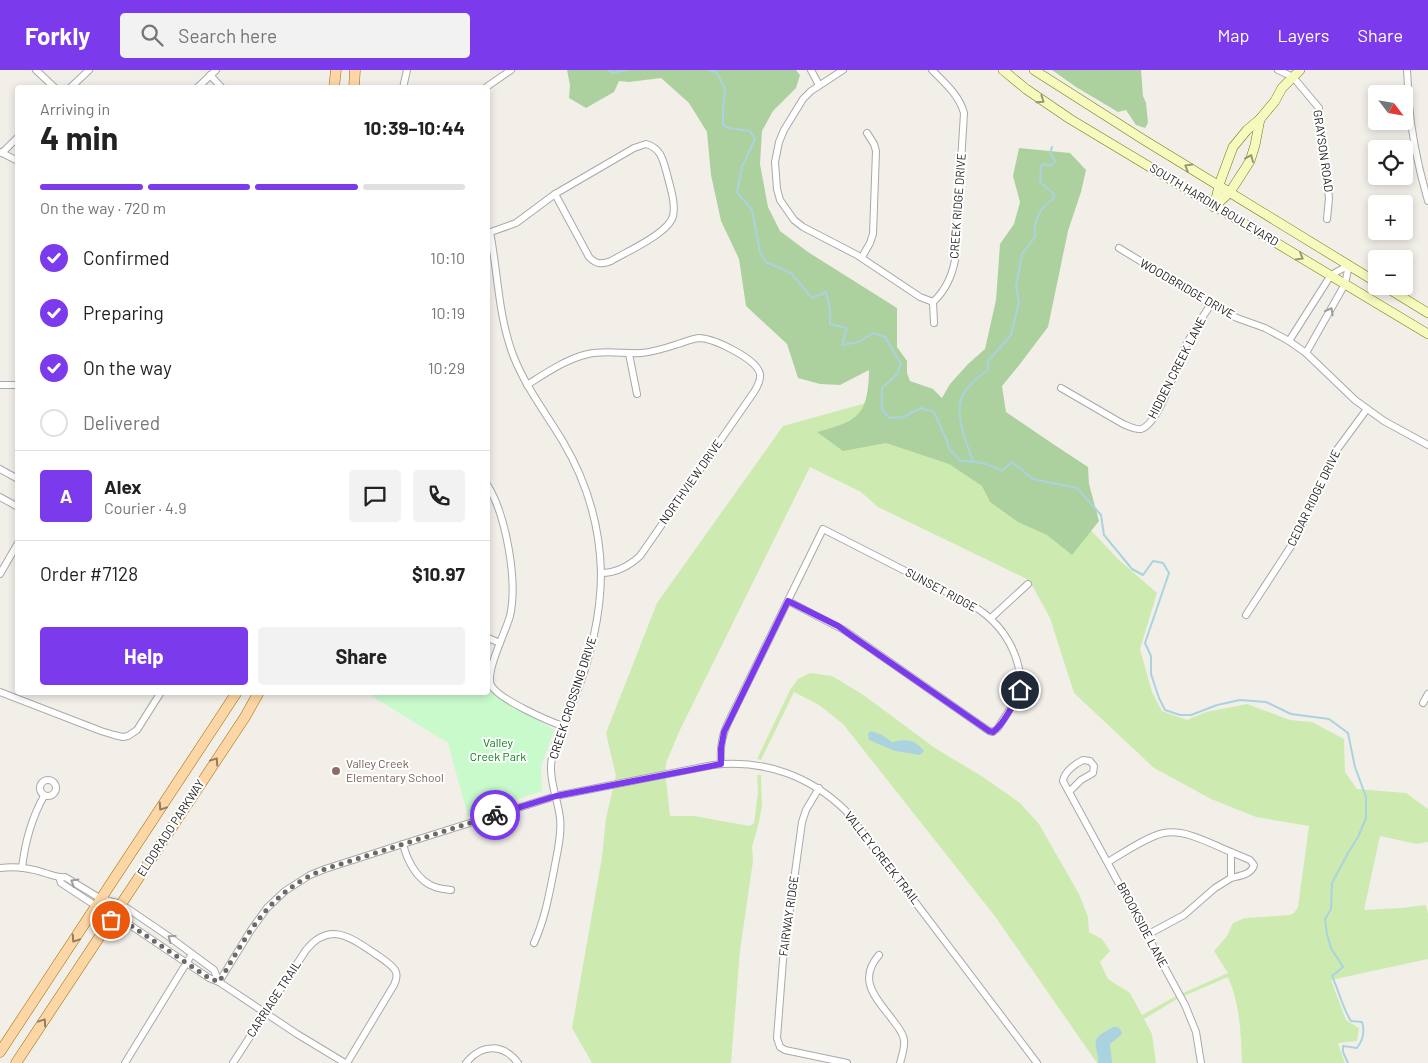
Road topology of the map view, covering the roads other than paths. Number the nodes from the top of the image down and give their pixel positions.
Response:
1 (36, 70) edge
2 (89, 70) edge
3 (216, 70) edge
4 (336, 70) edge
5 (355, 70) edge
6 (406, 70) edge
7 (511, 70) edge
8 (811, 70) edge
9 (843, 70) edge
10 (932, 70) edge
11 (1003, 70) edge
12 (1034, 70) edge
13 (1278, 70) edge
14 (1300, 70) edge
15 (1407, 70) edge
16 (210, 75) junction
17 (1292, 77) junction
18 (53, 85) edge
19 (73, 85) edge
20 (200, 85) edge
21 (219, 85) edge
22 (334, 85) edge
23 (354, 85) edge
24 (404, 85) edge
25 (489, 85) edge
26 (819, 85) junction
27 (1260, 119) junction
28 (867, 133) dead end
29 (15, 140) edge
30 (1, 152) edge
31 (15, 159) edge
32 (1219, 186) junction
33 (1230, 192) junction
34 (555, 194) junction
35 (1428, 201) edge
36 (1214, 206) junction
37 (1328, 219) dead end
38 (490, 233) edge
39 (490, 238) edge
40 (1118, 248) dead end
41 (862, 257) junction
42 (1349, 265) junction
43 (1331, 275) junction
44 (1368, 277) edge
45 (1345, 284) junction
46 (1399, 295) edge
47 (934, 302) junction
48 (1211, 304) junction
49 (1428, 313) edge
50 (934, 323) dead end
51 (1428, 334) edge
52 (1289, 341) junction
53 (1306, 353) junction
54 (629, 354) junction
55 (0, 385) edge
56 (15, 385) edge
57 (527, 385) junction
58 (1061, 388) dead end
59 (637, 394) dead end
60 (1367, 409) junction
61 (1428, 445) edge
62 (0, 469) edge
63 (15, 477) edge
64 (490, 490) edge
65 (0, 497) edge
66 (15, 505) edge
67 (15, 548) edge
68 (600, 573) junction
69 (0, 574) edge
70 (1028, 584) dead end
71 (788, 601) junction
72 (1246, 614) dead end
73 (991, 618) junction
74 (490, 639) edge
75 (500, 643) junction
76 (490, 672) edge
77 (490, 684) edge
78 (0, 692) edge
79 (1428, 694) edge
80 (159, 695) edge
81 (235, 695) edge
82 (257, 695) edge
83 (1423, 703) dead end
84 (563, 726) junction
85 (721, 764) junction
86 (819, 788) junction
87 (1070, 791) junction
88 (44, 796) dead end
89 (556, 796) junction
90 (403, 844) junction
91 (1231, 852) junction
92 (1108, 862) junction
93 (0, 868) edge
94 (22, 868) junction
95 (1230, 878) junction
96 (451, 890) dead end
97 (99, 902) junction
98 (121, 904) junction
99 (114, 915) junction
100 (157, 928) junction
101 (1147, 935) junction
102 (150, 939) junction
103 (534, 943) dead end
104 (192, 954) junction
105 (880, 954) dead end
106 (187, 963) junction
107 (219, 982) junction
108 (265, 1012) junction
109 (0, 1052) edge
110 (16, 1063) edge
111 (125, 1063) edge
112 (233, 1063) edge
113 (346, 1063) edge
114 (466, 1063) edge
115 (518, 1063) edge
116 (847, 1063) edge
117 (900, 1063) edge
118 (1038, 1063) edge
119 (1201, 1063) edge

1 - 18 street
2 - 19 street
3 - 16 street
4 - 22 main road
5 - 23 main road
6 - 24 street
7 - 25 street
8 - 26 street
9 - 26 street
10 - 47 street, CREEK RIDGE DRIVE
11 -> 36 main road, SOUTH HARDIN BOULEVARD
32 -> 12 main road, SOUTH HARDIN BOULEVARD
13 - 17 street, GRAYSON ROAD
14 - 17 main road
15 - 35 street
16 - 20 street
16 - 21 street
17 - 27 main road
17 - 37 street, GRAYSON ROAD
26 - 41 street
27 - 32 main road
33 -> 27 main road
28 - 41 street
29 - 30 street
30 - 31 street
32 - 33 main road, SOUTH HARDIN BOULEVARD
32 - 36 main road
33 - 36 main road
33 - 42 main road, SOUTH HARDIN BOULEVARD
34 - 34 street
34 - 38 street
36 -> 43 main road, SOUTH HARDIN BOULEVARD
39 - 57 street, CREEK CROSSING DRIVE
40 - 48 street, WOODBRIDGE DRIVE
41 - 47 street
42 - 43 street
42 - 44 main road, SOUTH HARDIN BOULEVARD
42 - 45 street
43 - 45 main road, SOUTH HARDIN BOULEVARD
43 - 52 street
45 - 51 main road, SOUTH HARDIN BOULEVARD
53 -> 45 street
46 - 49 main road
47 - 50 street
48 - 52 street, WOODBRIDGE DRIVE
48 - 58 street, HIDDEN CREEK LANE
52 - 53 street, WOODBRIDGE DRIVE
53 - 60 street, WOODBRIDGE DRIVE
54 - 57 street
54 - 59 street
54 - 68 street, NORTHVIEW DRIVE
55 - 56 street
57 - 68 street, CREEK CROSSING DRIVE
60 - 61 street, WOODBRIDGE DRIVE
60 - 72 street, CEDAR RIDGE DRIVE
62 - 63 street
64 - 75 street
65 - 66 street
67 - 69 street
68 - 84 street, CREEK CROSSING DRIVE
70 - 73 street
71 - 73 street, SUNSET RIDGE
71 - 73 street, SUNSET RIDGE
71 - 85 street
74 - 75 street
75 - 76 street
77 - 84 street
78 - 80 street
79 - 83 street
81 -> 97 main road, ELDORADO PARKWAY
98 -> 82 main road, ELDORADO PARKWAY
84 - 89 street, CREEK CROSSING DRIVE
85 - 86 street, VALLEY CREEK TRAIL
85 - 89 street, VALLEY CREEK TRAIL
86 - 116 street, FAIRWAY RIDGE
86 - 118 street, VALLEY CREEK TRAIL
87 - 87 street, BROOKSIDE LANE
87 - 92 street, BROOKSIDE LANE
88 - 94 street
89 - 90 street, VALLEY CREEK TRAIL
89 - 103 street, CREEK CROSSING DRIVE
90 - 96 street
90 - 107 street, VALLEY CREEK TRAIL
91 - 92 street
91 - 95 street
91 - 95 street
92 - 101 street, BROOKSIDE LANE
93 - 94 street
94 - 97 street
95 - 101 street
97 - 98 street
97 - 99 street
97 -> 109 main road, ELDORADO PARKWAY
98 - 99 main road, ELDORADO PARKWAY
98 - 100 street
99 - 102 street
110 -> 99 main road, ELDORADO PARKWAY
100 - 102 street
104 -> 100 street
101 - 119 street, BROOKSIDE LANE
102 - 106 street
104 - 106 street
104 - 107 street
105 - 117 street
106 - 107 street
106 - 111 street
107 - 108 street
108 - 112 street, CARRIAGE TRAIL
108 - 113 street
108 - 113 street, CARRIAGE TRAIL
114 - 115 street

